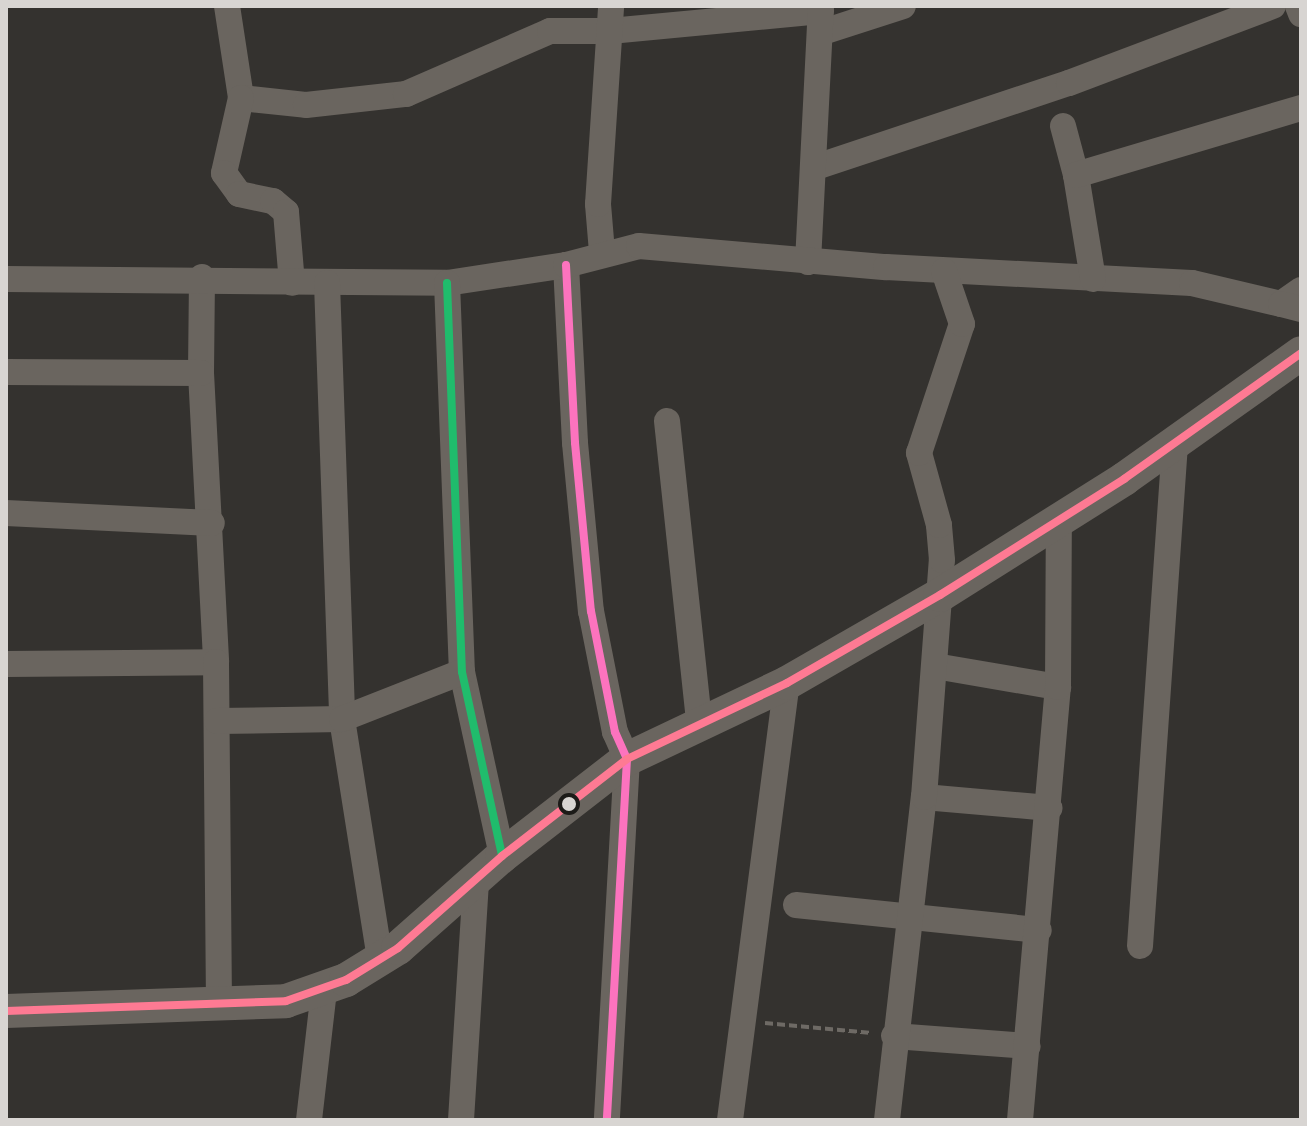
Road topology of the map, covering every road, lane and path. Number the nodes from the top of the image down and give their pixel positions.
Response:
1 (227, 6) edge
2 (903, 6) edge
3 (1273, 6) edge
4 (1298, 6) edge
5 (1301, 14) edge
6 (822, 17) edge
7 (610, 18) edge
8 (241, 98) junction
9 (1301, 108) edge
10 (1063, 126) dead end
11 (813, 168) junction
12 (1076, 175) junction
13 (602, 252) junction
14 (808, 262) junction
15 (566, 265) junction
16 (944, 271) junction
17 (202, 277) junction
18 (6, 279) edge
19 (1093, 279) junction
20 (292, 283) junction
21 (327, 283) junction
22 (447, 283) junction
23 (1294, 301) edge
24 (1301, 353) edge
25 (6, 372) edge
26 (201, 373) junction
27 (667, 421) dead end
28 (1175, 444) junction
29 (6, 513) edge
30 (212, 523) junction
31 (1059, 523) junction
32 (940, 595) junction
33 (216, 662) junction
34 (6, 664) edge
35 (935, 666) junction
36 (462, 672) junction
37 (787, 683) junction
38 (1058, 687) junction
39 (342, 719) junction
40 (217, 721) junction
41 (699, 722) junction
42 (627, 759) junction
43 (924, 797) junction
44 (1050, 808) junction
45 (502, 856) junction
46 (476, 882) junction
47 (796, 905) dead end
48 (907, 919) junction
49 (1039, 930) junction
50 (1140, 946) dead end
51 (380, 960) junction
52 (324, 991) junction
53 (219, 1004) junction
54 (6, 1011) edge
55 (740, 1020) junction
56 (894, 1036) junction
57 (1028, 1046) junction
58 (309, 1120) edge
59 (461, 1120) edge
60 (607, 1120) edge
61 (730, 1120) edge
62 (887, 1120) edge
63 (1020, 1120) edge

1 - 8 street
2 - 6 street
3 - 11 street
4 - 5 street
6 - 7 street
6 - 11 street
7 - 8 street
7 - 13 street
8 - 20 street
9 - 12 street
10 - 12 street
11 - 14 street
12 - 19 street
13 - 14 street
13 - 15 street
14 - 16 street
15 - 22 street
15 - 42 street
16 - 19 street
16 - 32 street
17 - 18 street
17 - 20 street
17 - 26 street
19 - 23 street
20 - 21 street
21 - 22 street
21 - 39 street
22 - 36 street
24 - 28 street
25 - 26 street
26 - 30 street
27 - 41 street
28 - 31 street
28 - 50 street
29 - 30 street
30 - 33 street
31 - 32 street
31 - 38 street
32 - 35 street
32 - 37 street
33 - 34 street
33 - 40 street
35 - 38 street
35 - 43 street
36 - 39 street
36 - 45 street
37 - 41 street
37 - 55 street
38 - 44 street
39 - 40 street
39 - 51 street
40 - 53 street
41 - 42 street
42 - 45 street
42 - 60 street
43 - 44 street
43 - 48 street
44 - 49 street
45 - 46 street
46 - 51 street
46 - 59 street
47 - 48 street
48 - 49 street
48 - 56 street
49 - 57 street
51 - 52 street
52 - 53 street
52 - 58 street
53 - 54 street
55 - 56 path
55 - 61 street
56 - 57 street
56 - 62 street
57 - 63 street

